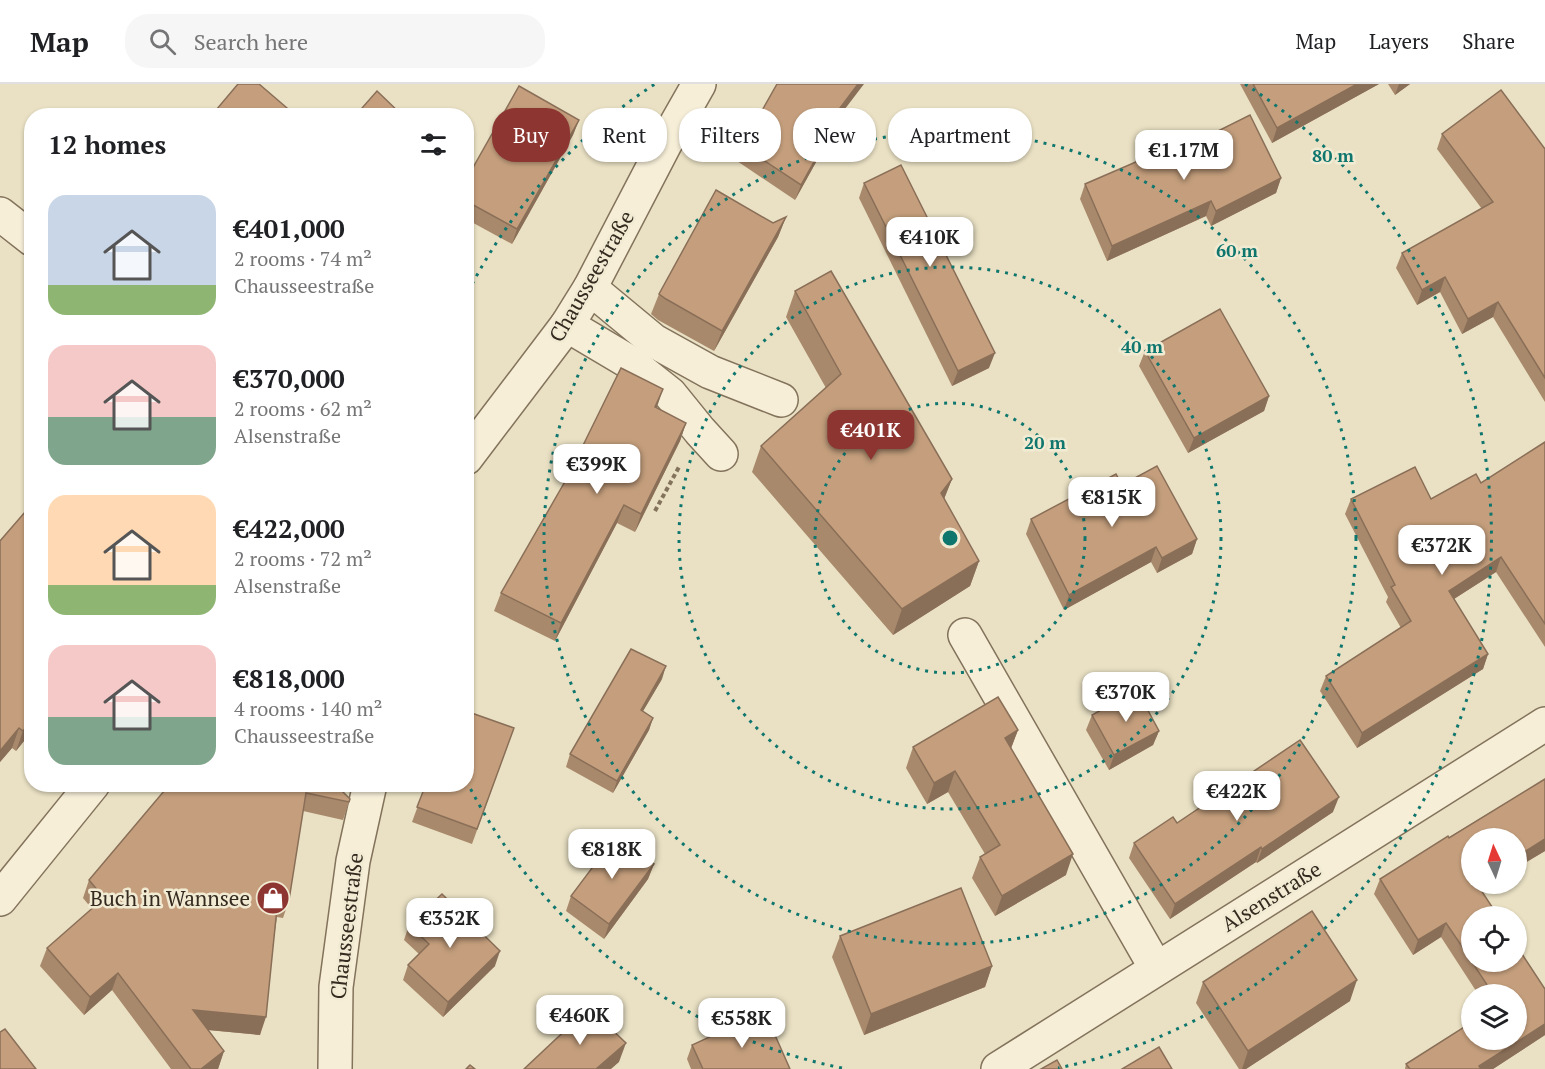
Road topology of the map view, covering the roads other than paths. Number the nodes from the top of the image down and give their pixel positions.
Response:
1 (699, 84) edge
2 (0, 214) edge
3 (24, 233) edge
4 (590, 288) junction
5 (567, 325) junction
6 (781, 400) dead end
7 (710, 442) road end
8 (474, 447) edge
9 (965, 635) dead end
10 (1545, 724) edge
11 (87, 792) edge
12 (368, 792) edge
13 (0, 899) edge
14 (1156, 968) junction
15 (335, 1069) edge
16 (998, 1069) edge

1 - 4 street, Chausseestraße
2 - 3 street
4 - 5 street, Chausseestraße
4 - 6 street
5 - 7 street
5 - 8 street, Chausseestraße
9 - 14 street
10 - 14 street, Alsenstraße
11 - 13 street
12 - 15 street, Chausseestraße
14 - 16 street, Alsenstraße

